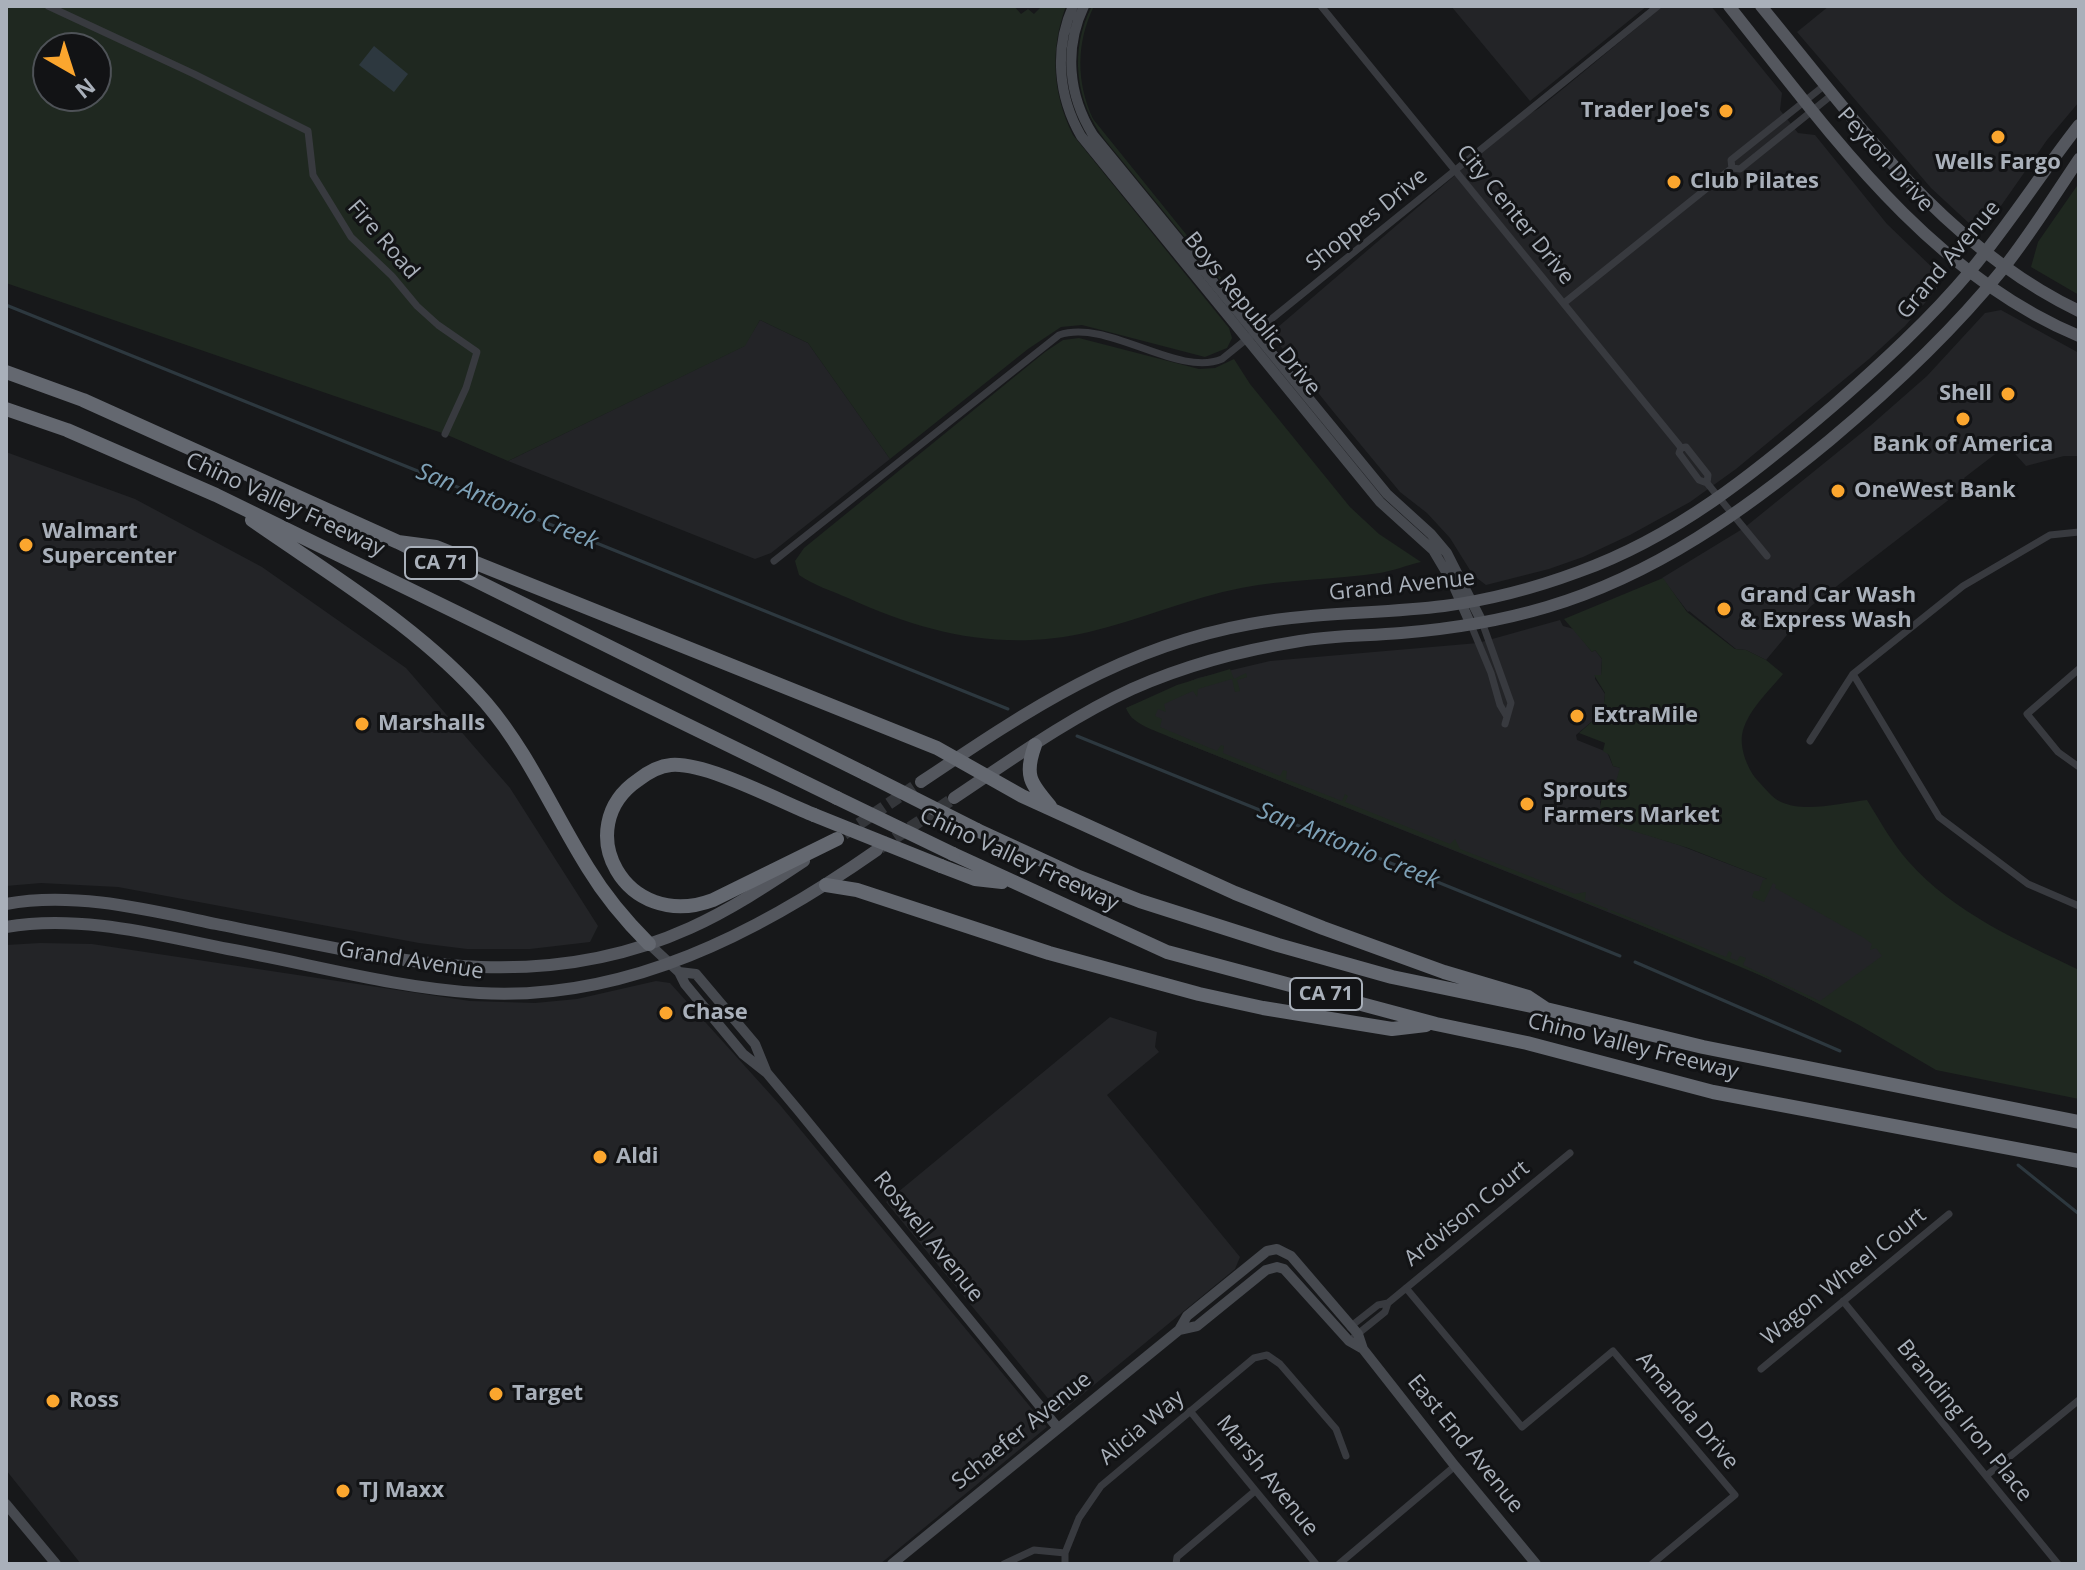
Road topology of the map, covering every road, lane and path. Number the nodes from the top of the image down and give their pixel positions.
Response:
1 (48, 6) edge
2 (1073, 6) edge
3 (1084, 6) edge
4 (1321, 6) edge
5 (1658, 6) edge
6 (1729, 6) edge
7 (1761, 6) edge
8 (1829, 89) junction
9 (1809, 105) junction
10 (2079, 125) edge
11 (2079, 159) edge
12 (1732, 168) junction
13 (1455, 171) junction
14 (1985, 253) junction
15 (2004, 268) junction
16 (1970, 271) junction
17 (1989, 286) junction
18 (1564, 303) junction
19 (2079, 311) edge
20 (2076, 332) edge
21 (1251, 337) junction
22 (6, 372) edge
23 (6, 409) edge
24 (445, 434) dead end
25 (216, 495) junction
26 (1720, 498) junction
27 (1734, 515) junction
28 (2079, 532) edge
29 (398, 542) junction
30 (1767, 556) dead end
31 (774, 561) dead end
32 (1467, 602) junction
33 (1477, 624) junction
34 (2079, 669) edge
35 (1853, 674) junction
36 (1506, 719) dead end
37 (1810, 741) dead end
38 (1035, 745) junction
39 (956, 759) junction
40 (2079, 767) edge
41 (986, 776) junction
42 (921, 782) tunnel mouth
43 (954, 798) tunnel mouth
44 (1052, 810) junction
45 (839, 837) joint
46 (877, 850) tunnel mouth
47 (1014, 883) junction
48 (826, 885) junction
49 (6, 904) edge
50 (2079, 906) edge
51 (6, 927) edge
52 (649, 944) junction
53 (675, 968) junction
54 (1546, 1009) junction
55 (1436, 1024) junction
56 (2079, 1122) edge
57 (1570, 1153) dead end
58 (2077, 1161) edge
59 (1949, 1214) dead end
60 (1285, 1251) joint
61 (1277, 1267) joint
62 (1406, 1288) junction
63 (1843, 1301) junction
64 (1179, 1330) junction
65 (1350, 1333) junction
66 (1761, 1369) dead end
67 (2079, 1400) edge
68 (1190, 1411) junction
69 (1057, 1427) junction
70 (1346, 1456) dead end
71 (1455, 1466) junction
72 (1986, 1476) junction
73 (1255, 1491) junction
74 (6, 1504) edge
75 (1065, 1553) junction
76 (56, 1564) edge
77 (892, 1564) edge
78 (1004, 1564) edge
79 (1065, 1564) edge
80 (1176, 1564) edge
81 (1316, 1564) edge
82 (1339, 1564) edge
83 (1536, 1564) edge
84 (1652, 1564) edge
85 (2058, 1564) edge

1 - 24 street, Fire Road
2 - 21 main road, Boys Republic Drive
3 - 21 main road, Boys Republic Drive
4 - 13 street, City Center Drive
5 - 13 street, Shoppes Drive
6 - 9 main road, Peyton Drive
7 - 8 main road, Peyton Drive
8 - 9 street
8 - 14 main road, Peyton Drive
9 - 12 street
9 - 12 street
9 - 16 main road, Peyton Drive
10 - 14 main road, Grand Avenue
11 - 15 main road, Grand Avenue
12 - 18 street
13 - 18 street, City Center Drive
13 - 21 street, Shoppes Drive
14 - 15 main road, Peyton Drive
14 - 16 main road, Grand Avenue
15 - 17 main road, Grand Avenue
15 - 19 main road, Peyton Drive
16 - 17 main road, Peyton Drive
16 - 26 main road, Grand Avenue
17 - 20 main road, Peyton Drive
17 - 27 main road, Grand Avenue
18 - 26 street, City Center Drive
21 - 31 street, Shoppes Drive
21 - 32 main road, Boys Republic Drive
22 - 29 highway, Chino Valley Freeway / CA 71
23 - 25 highway, Chino Valley Freeway / CA 71
25 - 47 highway, Chino Valley Freeway / CA 71, bridge
25 - 52 highway
26 - 27 street, City Center Drive
26 - 32 main road, Grand Avenue
27 - 30 street, City Center Drive
27 - 33 main road, Grand Avenue
28 - 35 street
29 - 39 highway
29 - 54 highway, Chino Valley Freeway / CA 71, bridge
32 - 33 main road, Boys Republic Drive
32 - 39 main road, Grand Avenue
33 - 36 street
33 - 38 main road, Grand Avenue
34 - 40 street
35 - 37 street
35 - 50 street
38 - 41 main road, Grand Avenue
38 - 44 highway
39 - 41 highway
39 - 42 main road, Grand Avenue
41 - 43 main road, Grand Avenue
41 - 44 highway
44 - 54 highway
45 - 47 highway, bridge
45 - 52 main road, Grand Avenue
46 - 48 main road, Grand Avenue
47 - 55 highway, Chino Valley Freeway / CA 71
48 - 53 main road, Grand Avenue
48 - 55 highway
49 - 52 main road, Grand Avenue
51 - 53 main road, Grand Avenue
52 - 53 main road, Roswell Avenue
53 - 69 main road, Roswell Avenue
54 - 56 highway, Chino Valley Freeway / CA 71
55 - 58 highway, Chino Valley Freeway / CA 71
57 - 62 street, Ardvison Court
59 - 63 street, Wagon Wheel Court
60 - 64 main road, Schaefer Avenue
60 - 65 main road, East End Avenue
61 - 64 main road, Schaefer Avenue
61 - 65 main road, East End Avenue
62 - 65 street, Ardvison Court
62 - 84 street, Amanda Drive
63 - 66 street, Wagon Wheel Court
63 - 72 street, Branding Iron Place
64 - 69 main road, Schaefer Avenue
65 - 71 main road, East End Avenue
67 - 72 street
68 - 70 street, Alicia Way
68 - 73 street, Marsh Avenue
68 - 75 street, Alicia Way
69 - 77 main road, Schaefer Avenue
71 - 82 street
71 - 83 main road, East End Avenue
72 - 85 street, Branding Iron Place
73 - 80 street
73 - 81 street, Marsh Avenue
74 - 76 main road
75 - 78 street
75 - 79 street

